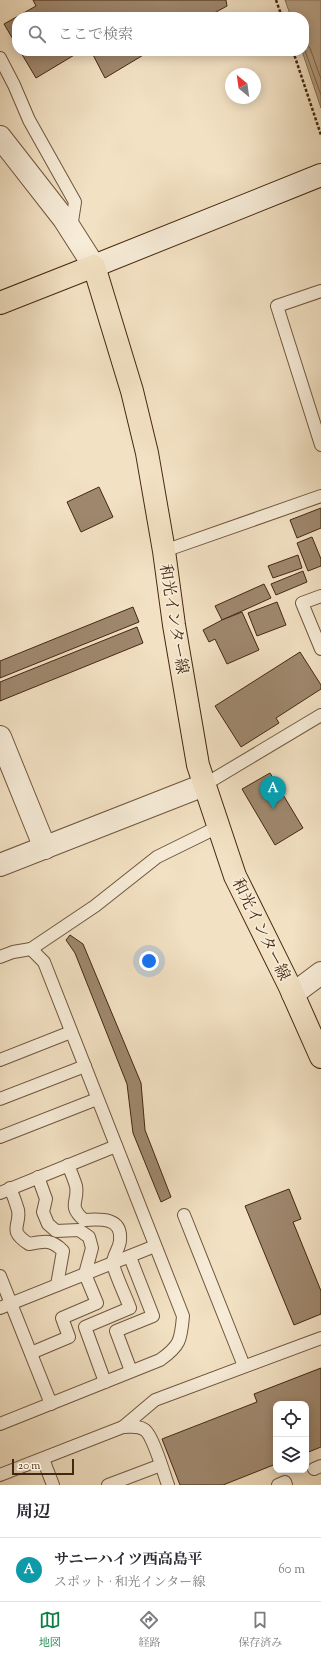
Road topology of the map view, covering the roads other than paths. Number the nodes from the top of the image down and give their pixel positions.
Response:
1 (0, 58) edge
2 (0, 138) edge
3 (321, 176) edge
4 (71, 230) junction
5 (94, 266) junction
6 (321, 291) edge
7 (0, 303) edge
8 (321, 445) edge
9 (321, 496) edge
10 (164, 551) junction
11 (321, 596) edge
12 (321, 649) edge
13 (321, 715) edge
14 (0, 736) edge
15 (204, 785) junction
16 (218, 827) junction
17 (45, 848) junction
18 (0, 865) edge
19 (31, 949) junction
20 (0, 957) edge
21 (321, 973) edge
22 (293, 994) junction
23 (71, 1032) junction
24 (321, 1057) edge
25 (0, 1060) edge
26 (85, 1066) junction
27 (0, 1099) edge
28 (97, 1099) junction
29 (0, 1137) edge
30 (116, 1146) junction
31 (68, 1165) junction
32 (38, 1177) junction
33 (5, 1190) edge
34 (184, 1215) dead end
35 (156, 1246) junction
36 (130, 1256) junction
37 (113, 1263) junction
38 (85, 1274) junction
39 (0, 1276) edge
40 (57, 1285) junction
41 (6, 1306) edge
42 (321, 1338) edge
43 (31, 1353) junction
44 (244, 1366) junction
45 (132, 1371) junction
46 (105, 1382) junction
47 (51, 1404) junction
48 (0, 1424) edge
49 (123, 1427) junction
50 (43, 1459) junction
51 (160, 1465) junction
52 (0, 1475) edge
53 (53, 1485) edge
54 (108, 1485) edge
55 (168, 1485) edge
56 (278, 1485) edge
57 (286, 1485) edge

1 - 4 lane
2 - 4 street
3 - 5 street
4 - 5 street
5 - 7 main road
5 - 10 main road, 和光インター線
6 - 8 lane
9 - 10 lane
10 - 15 main road, 和光インター線
11 - 12 lane
13 - 15 lane
14 - 17 street
15 - 16 main road, 和光インター線
15 - 17 street
16 - 19 lane
16 - 22 main road, 和光インター線
17 - 18 street
19 - 20 lane
19 - 23 lane
21 - 22 street
22 - 24 main road, 和光インター線
23 - 25 lane
23 - 26 lane
26 - 27 lane
26 - 28 lane
28 - 29 lane
28 - 30 lane
30 - 31 lane
30 - 35 lane
31 - 32 lane
31 - 37 lane
32 - 33 lane
32 - 38 lane
33 - 40 lane
34 - 44 lane
35 - 36 lane
35 - 45 lane
36 - 37 lane
36 - 45 lane
37 - 38 lane
37 - 46 lane
38 - 40 lane
38 - 43 lane
39 - 41 lane
40 - 41 lane
41 - 43 lane
42 - 44 lane
43 - 47 lane
44 - 49 lane
45 - 46 lane
46 - 47 lane
47 - 48 lane
49 - 50 lane
49 - 51 lane
50 - 52 lane
50 - 53 lane
51 - 54 lane
51 - 55 lane
56 - 57 lane

